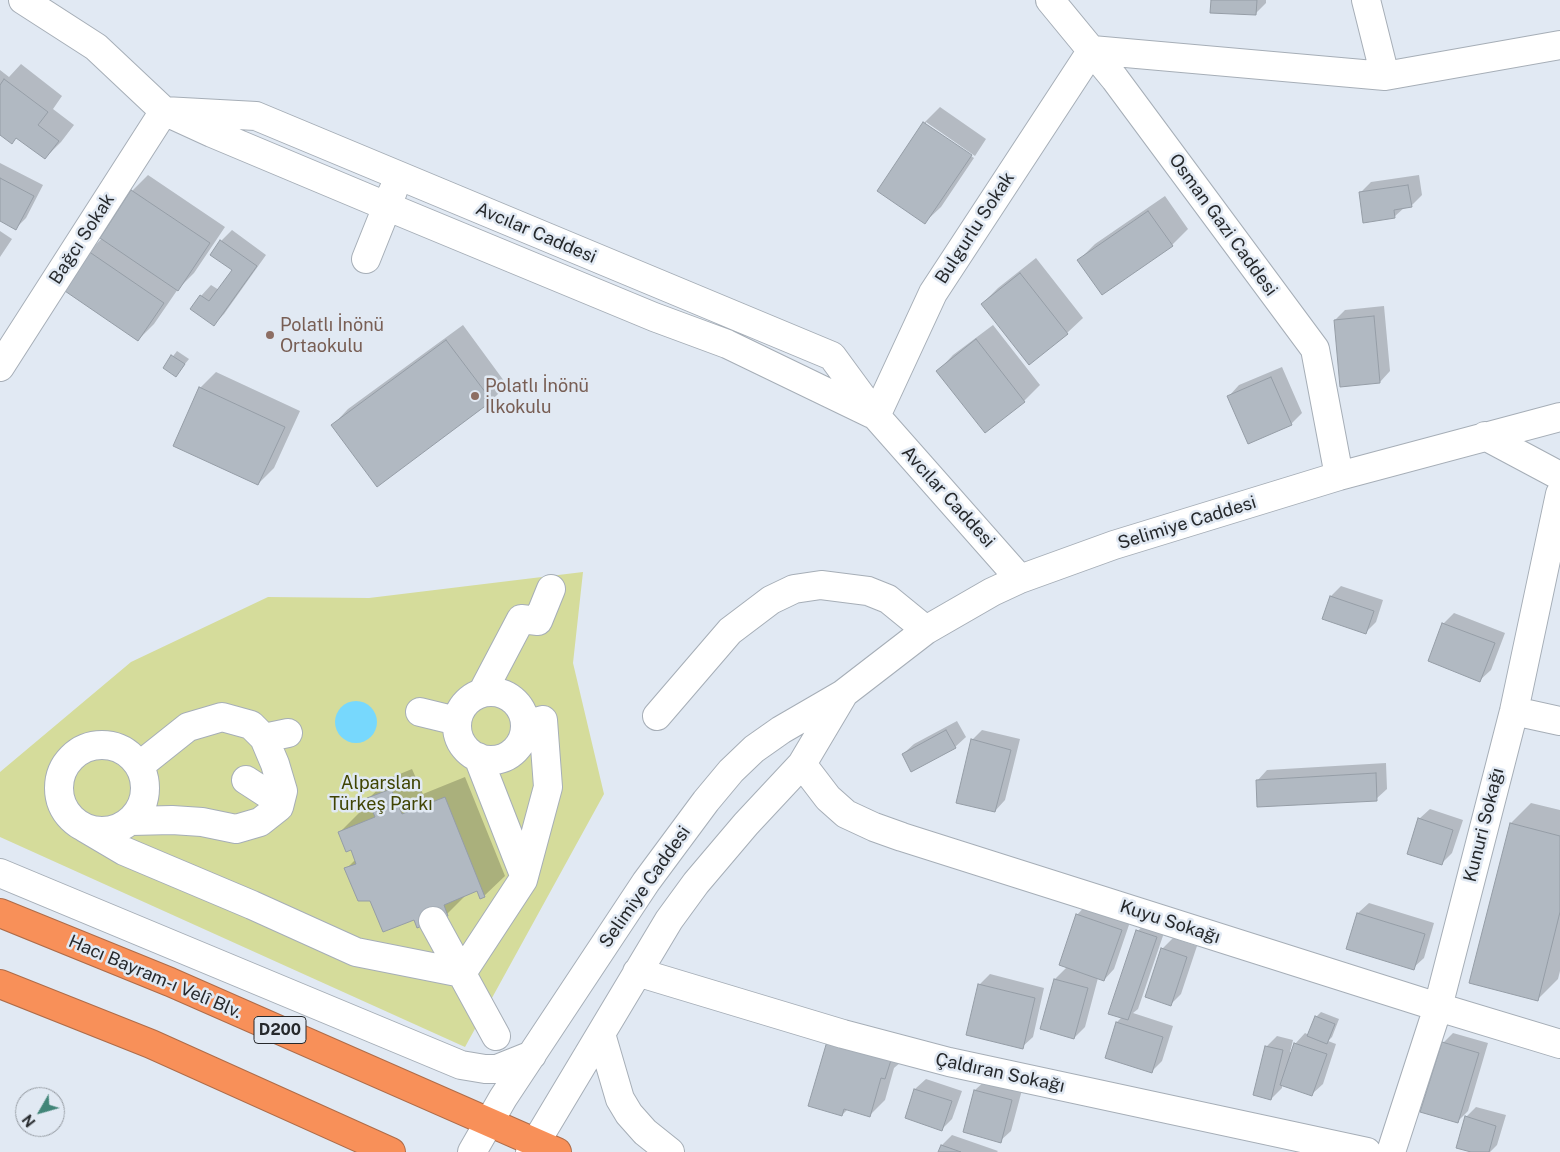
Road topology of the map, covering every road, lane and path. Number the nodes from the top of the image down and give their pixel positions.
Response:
1 (23, 0) edge
2 (1050, 0) edge
3 (1366, 0) edge
4 (1560, 45) edge
5 (1092, 50) junction
6 (1385, 76) junction
7 (164, 111) junction
8 (400, 176) junction
9 (386, 206) junction
10 (366, 259) dead end
11 (0, 367) edge
12 (876, 416) junction
13 (1560, 417) edge
14 (1485, 436) junction
15 (1338, 476) junction
16 (1560, 476) edge
17 (1560, 494) edge
18 (1020, 579) junction
19 (551, 589) dead end
20 (926, 630) junction
21 (482, 693) junction
22 (843, 694) junction
23 (1514, 711) junction
24 (420, 712) dead end
25 (658, 716) dead end
26 (457, 721) junction
27 (1560, 721) edge
28 (525, 725) junction
29 (478, 757) junction
30 (802, 764) junction
31 (139, 766) junction
32 (246, 780) dead end
33 (280, 802) junction
34 (131, 821) junction
35 (85, 828) junction
36 (0, 873) edge
37 (524, 875) junction
38 (0, 913) edge
39 (434, 921) dead end
40 (637, 972) junction
41 (462, 973) junction
42 (0, 984) edge
43 (1438, 1007) junction
44 (601, 1034) junction
45 (496, 1036) dead end
46 (1560, 1044) edge
47 (532, 1056) junction
48 (490, 1122) junction
49 (540, 1149) edge
50 (392, 1152) edge
51 (472, 1152) edge
52 (670, 1152) edge
53 (1368, 1152) edge
54 (1391, 1152) edge

1 - 7 street, Avcılar Caddesi
2 - 5 street, Osman Gazi Caddesi
3 - 6 street
4 - 6 street
5 - 6 street
5 - 12 street, Bulgurlu Sokak
5 - 15 street, Osman Gazi Caddesi
7 - 8 street, Avcılar Caddesi
7 - 9 street, Avcılar Caddesi
7 - 11 street, Bağcı Sokak
8 - 9 street
8 - 12 street, Avcılar Caddesi
9 - 10 street
9 - 12 street, Avcılar Caddesi
12 - 18 street, Avcılar Caddesi
13 - 14 street, Selimiye Caddesi
14 - 15 street, Selimiye Caddesi
14 - 16 street
15 - 18 street, Selimiye Caddesi
17 - 23 street, Kunuri Sokağı
18 - 20 street, Selimiye Caddesi
19 - 21 street
20 - 22 street, Selimiye Caddesi
20 - 25 street
21 - 26 street
21 - 28 street
22 - 30 street, Selimiye Caddesi
22 - 47 street, Selimiye Caddesi
23 - 27 street
23 - 43 street, Kunuri Sokağı
24 - 26 street
26 - 29 street
28 - 29 street
28 - 37 street
29 - 37 street
30 - 40 street, Selimiye Caddesi
30 - 43 street, Kuyu Sokağı
31 - 33 street
31 - 34 street
31 - 35 street
32 - 33 street
33 - 34 street
34 - 35 street
35 - 41 street
36 - 47 street
37 - 41 street
38 - 48 highway, Hacı Bayram-ı Velî Blv. / D200
39 - 41 street
40 - 44 street, Selimiye Caddesi
40 - 53 street, Çaldıran Sokağı
41 - 45 street
42 - 50 highway
43 - 46 street, Kuyu Sokağı
43 - 54 street, Kunuri Sokağı
44 - 49 street, Selimiye Caddesi
44 - 52 street
47 - 48 street, Selimiye Caddesi
48 - 49 highway, Hacı Bayram-ı Velî Blv. / D200
48 - 51 street, Selimiye Caddesi

